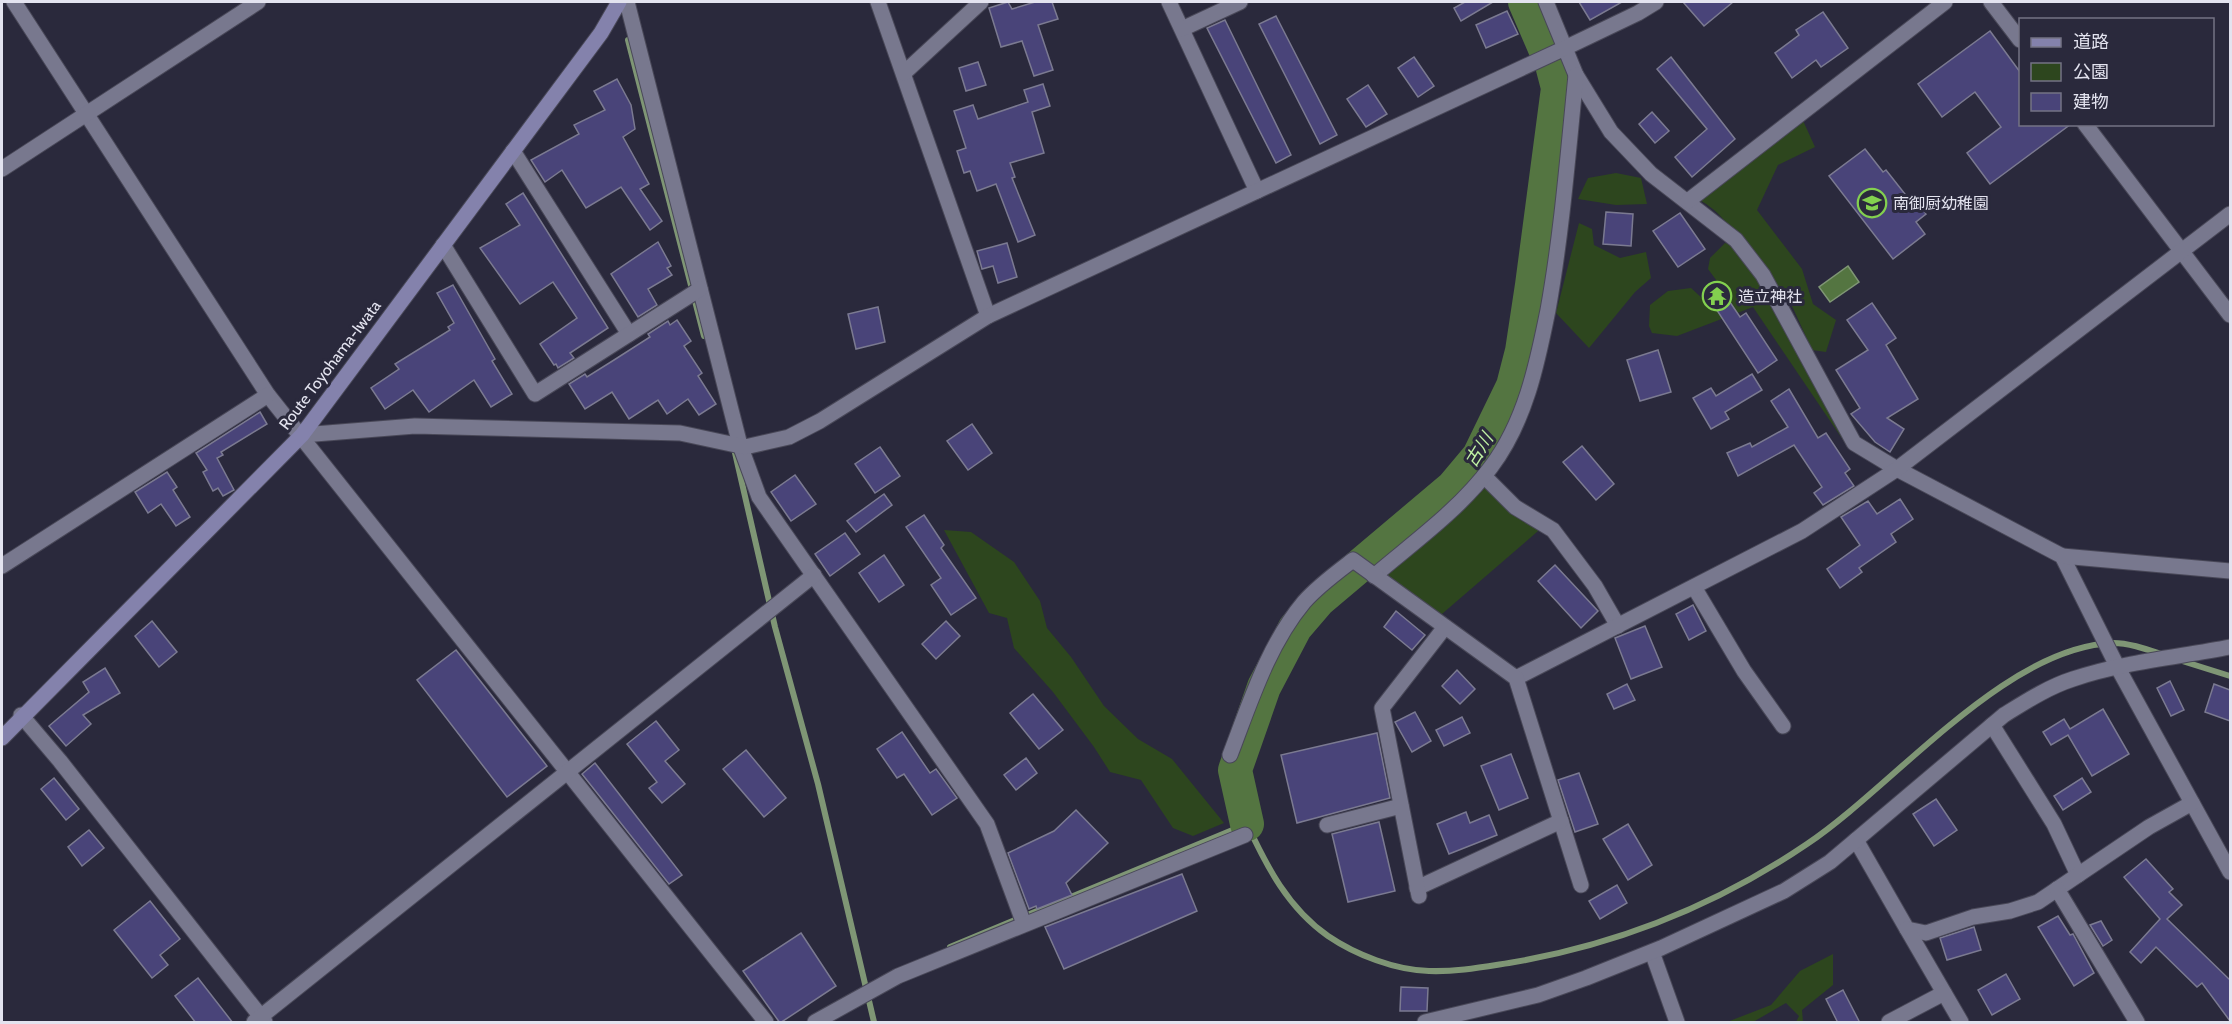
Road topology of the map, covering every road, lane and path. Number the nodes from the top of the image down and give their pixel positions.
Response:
1 (14, 2) edge
2 (258, 2) edge
3 (619, 2) edge
4 (627, 2) edge
5 (878, 2) edge
6 (981, 2) edge
7 (1169, 2) edge
8 (1240, 2) edge
9 (1546, 2) edge
10 (1656, 2) edge
11 (1945, 2) edge
12 (1991, 2) edge
13 (1182, 29) junction
14 (2019, 39) edge
15 (1565, 48) junction
16 (904, 73) junction
17 (1576, 75) junction
18 (87, 114) junction
19 (2087, 126) edge
20 (513, 151) junction
21 (2, 169) edge
22 (1257, 191) junction
23 (1688, 201) junction
24 (2230, 214) edge
25 (443, 245) junction
26 (2181, 251) junction
27 (700, 289) junction
28 (2230, 315) edge
29 (988, 316) junction
30 (629, 334) junction
31 (268, 394) junction
32 (302, 435) junction
33 (740, 445) junction
34 (1897, 469) junction
35 (1484, 476) junction
36 (2062, 556) junction
37 (2, 566) edge
38 (2230, 571) edge
39 (814, 575) junction
40 (1374, 576) junction
41 (1694, 586) junction
42 (1618, 626) junction
43 (1444, 627) junction
44 (2230, 647) edge
45 (2118, 668) junction
46 (1515, 678) junction
47 (21, 715) junction
48 (1992, 725) junction
49 (1783, 726) dead end
50 (2, 738) edge
51 (1230, 755) dead end
52 (569, 773) junction
53 (2192, 803) junction
54 (1401, 806) junction
55 (1561, 821) junction
56 (1327, 825) dead end
57 (1245, 835) dead end
58 (1856, 840) junction
59 (2230, 872) edge
60 (2078, 875) junction
61 (1581, 885) dead end
62 (2057, 890) junction
63 (1024, 924) junction
64 (1907, 929) junction
65 (1652, 952) junction
66 (1944, 993) junction
67 (260, 1021) edge
68 (766, 1023) edge
69 (815, 1023) edge
70 (1425, 1023) edge
71 (1677, 1023) edge
72 (1889, 1023) edge
73 (1961, 1023) edge
74 (2137, 1023) edge

1 - 18 street
2 - 18 street
3 - 20 main road, Route Toyohama-Iwata
4 - 27 street
5 - 16 street
6 - 16 street
7 - 13 street
8 - 13 street
9 - 15 street
10 - 15 street
11 - 23 street
12 - 14 street
13 - 22 street
15 - 17 street
15 - 22 street
16 - 29 street
17 - 23 street
17 - 35 street
18 - 21 street
18 - 31 street
19 - 26 street
20 - 25 main road, Route Toyohama-Iwata
20 - 30 street
22 - 29 street
23 - 34 street
24 - 26 street
25 - 30 street
25 - 32 main road, Route Toyohama-Iwata
26 - 28 street
26 - 34 street
27 - 30 street
27 - 33 street
29 - 33 street
31 - 32 street
31 - 37 street
32 - 33 street
32 - 47 main road, Route Toyohama-Iwata
32 - 52 street
33 - 39 street
34 - 36 street
34 - 41 street
35 - 40 street
35 - 42 street
36 - 38 street
36 - 45 street
39 - 52 street
39 - 63 street
40 - 43 street
40 - 51 street
41 - 42 street
41 - 49 street
42 - 46 street
43 - 46 street
43 - 54 street
44 - 45 street
45 - 48 street
45 - 53 street
46 - 55 street
47 - 50 main road, Route Toyohama-Iwata
47 - 67 street
48 - 58 street
48 - 60 street
52 - 67 street
52 - 68 street
53 - 59 street
53 - 60 street
54 - 55 street
54 - 56 street
55 - 61 street
57 - 63 street
58 - 64 street
58 - 65 street
60 - 62 street
62 - 64 street
62 - 74 street
63 - 69 street
64 - 66 street
65 - 70 street
65 - 71 street
66 - 72 street
66 - 73 street

